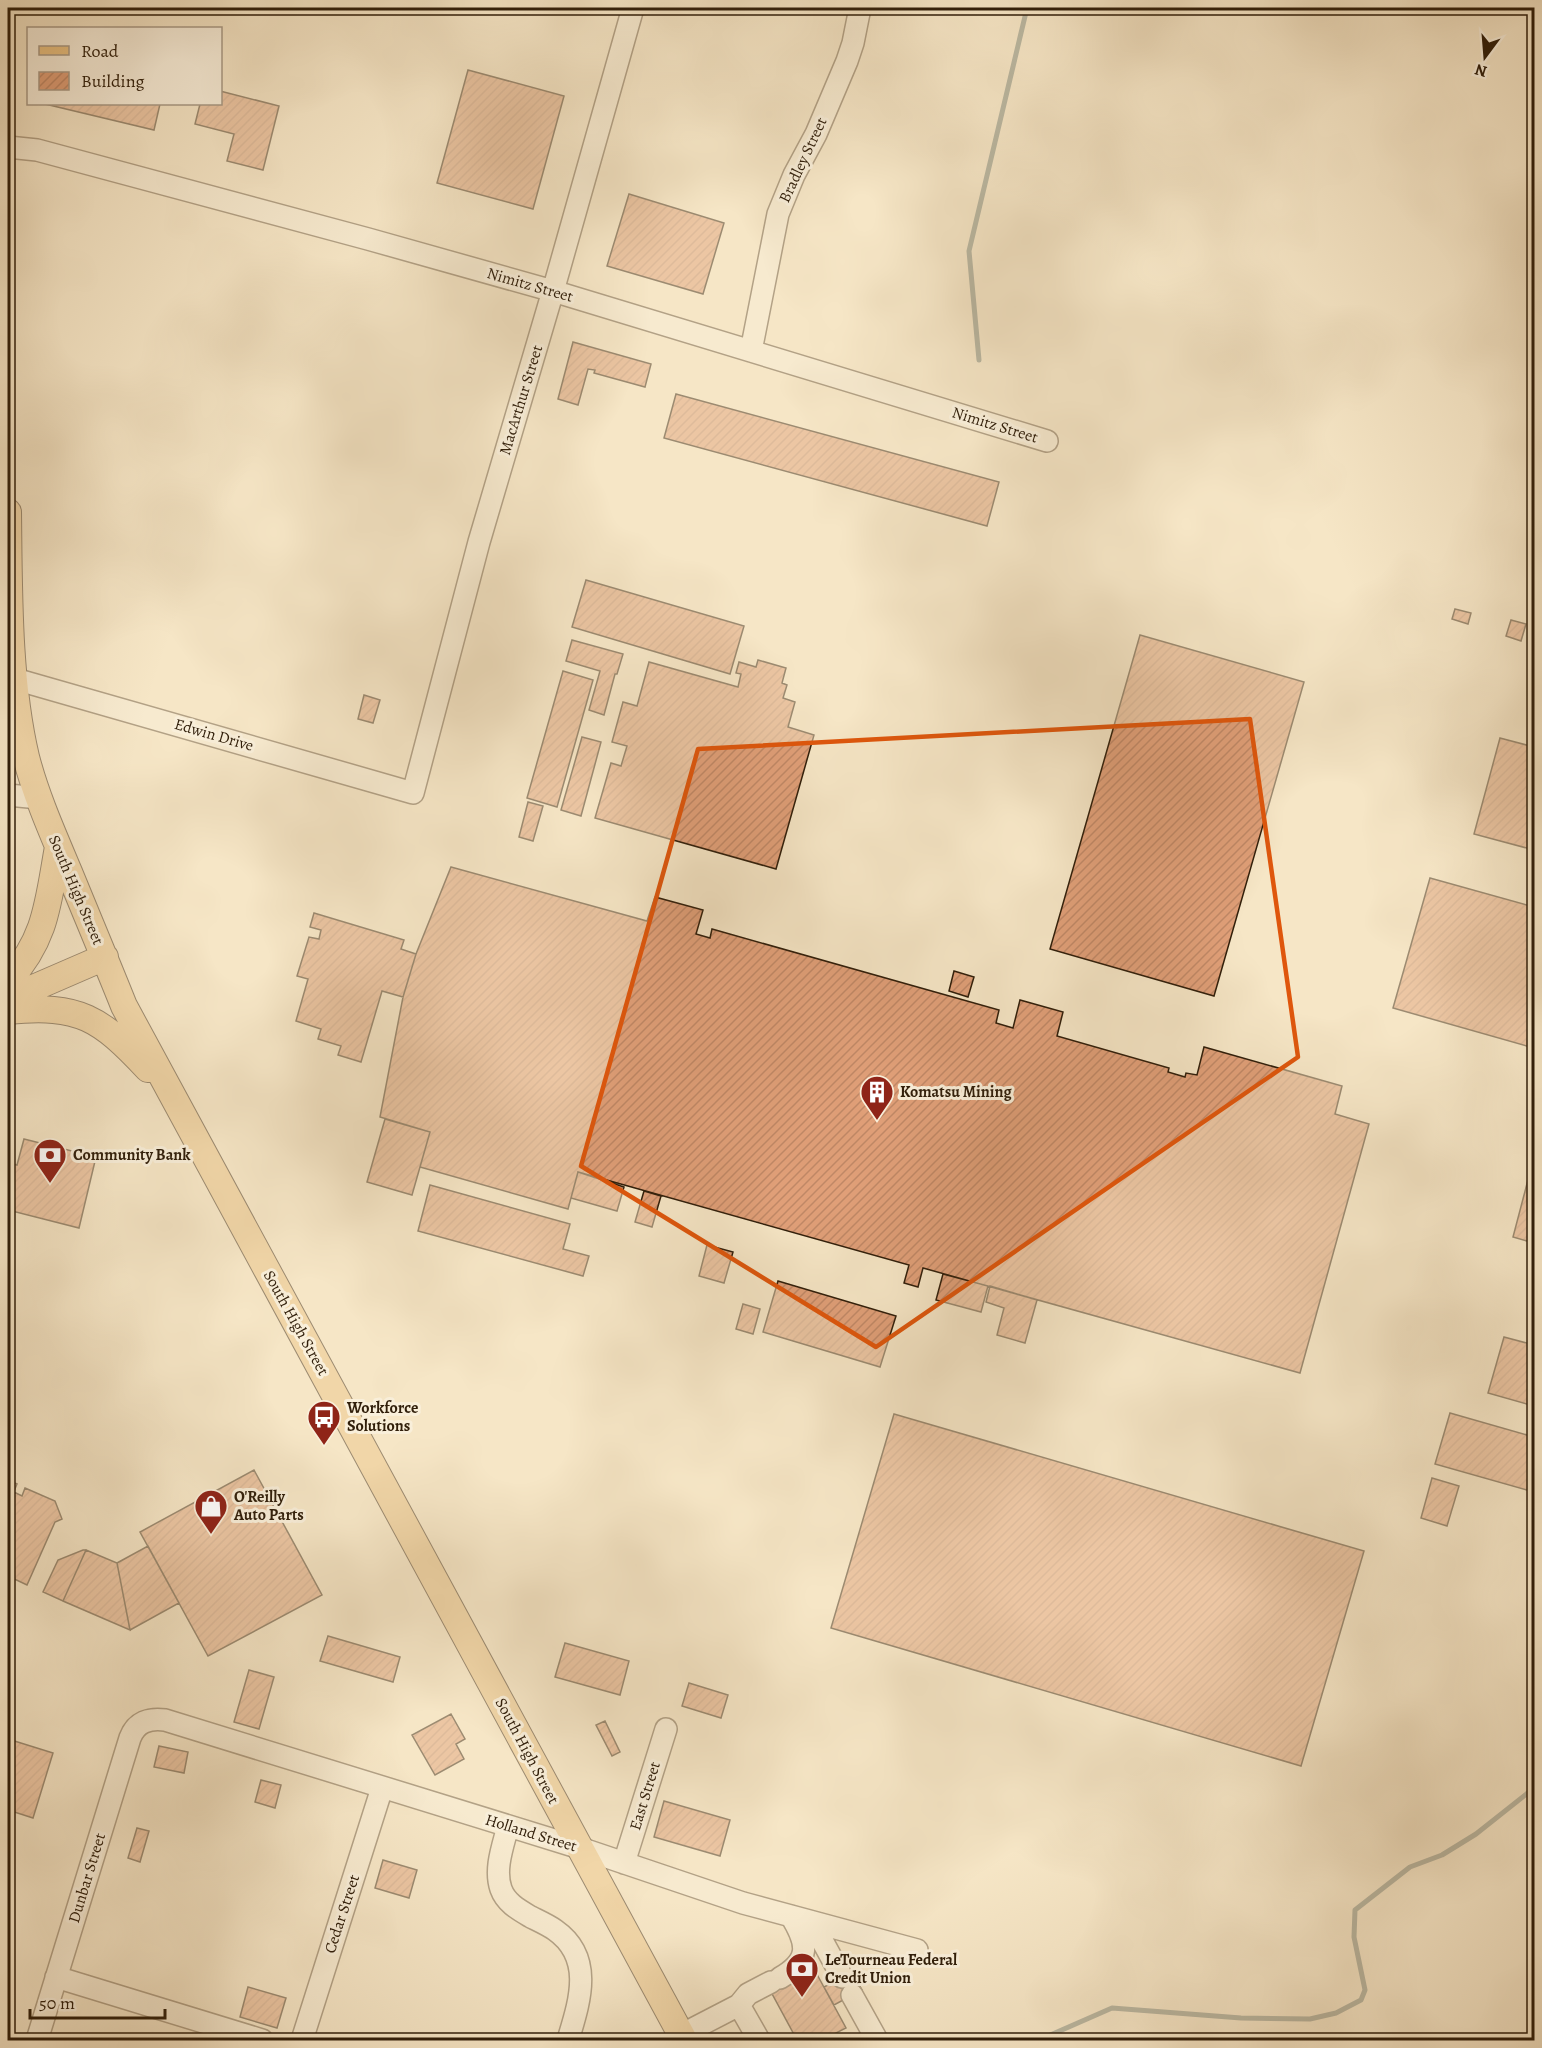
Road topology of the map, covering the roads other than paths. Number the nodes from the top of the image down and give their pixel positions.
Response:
1 (633, 8) edge
2 (860, 8) edge
3 (8, 147) edge
4 (553, 291) junction
5 (751, 351) junction
6 (1047, 441) dead end
7 (8, 512) edge
8 (10, 651) edge
9 (15, 679) junction
10 (413, 793) joint
11 (8, 795) edge
12 (39, 798) junction
13 (58, 847) junction
14 (105, 957) junction
15 (8, 981) edge
16 (8, 999) edge
17 (8, 1011) edge
18 (172, 1093) junction
19 (145, 1721) joint
20 (666, 1729) dead end
21 (382, 1788) junction
22 (508, 1826) junction
23 (579, 1848) junction
24 (624, 1863) junction
25 (801, 1919) junction
26 (917, 1950) dead end
27 (56, 1977) junction
28 (739, 2005) junction
29 (682, 2038) edge
30 (37, 2040) edge
31 (262, 2040) edge
32 (302, 2040) edge
33 (568, 2040) edge
34 (759, 2040) edge
35 (877, 2040) edge

1 - 4 street, MacArthur Street
2 - 5 street, Bradley Street
3 - 4 street, Nimitz Street
4 - 5 street, Nimitz Street
4 - 10 street, MacArthur Street
5 - 6 street, Nimitz Street
7 - 8 main road, South High Street
8 - 9 main road, South High Street
9 - 10 street, Edwin Drive
9 - 12 main road, South High Street
11 - 12 street
12 - 13 main road, South High Street
13 - 14 main road, South High Street
13 - 15 main road
14 - 16 main road
14 - 18 main road, South High Street
17 - 18 main road
18 - 23 main road, South High Street
19 - 21 street, Holland Street
19 - 27 street, Dunbar Street
20 - 24 street, East Street
21 - 22 street, Holland Street
21 - 32 street, Cedar Street
22 - 23 street, Holland Street
22 - 33 street
23 - 24 street, Holland Street
23 - 29 main road, South High Street
24 - 25 street, Holland Street
25 - 26 street, Holland Street
25 - 28 street
25 - 35 street
27 - 30 street, Dunbar Street
27 - 31 street
28 - 29 street
28 - 34 street

